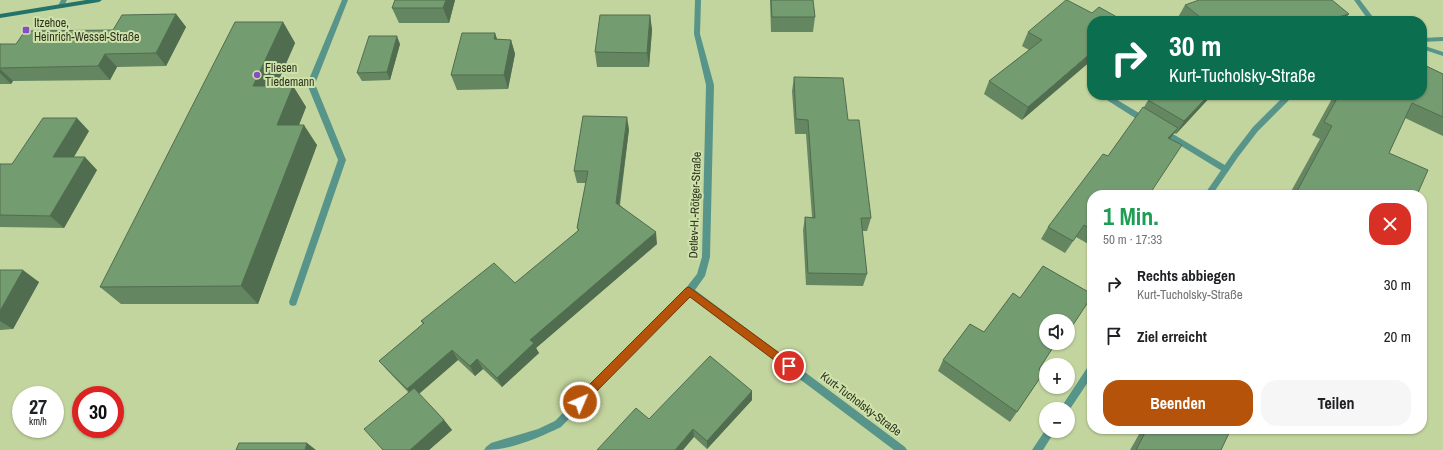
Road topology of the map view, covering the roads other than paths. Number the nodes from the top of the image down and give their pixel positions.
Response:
1 (99, 0) edge
2 (345, 0) edge
3 (698, 0) edge
4 (1357, 0) edge
5 (63, 3) edge
6 (0, 16) edge
7 (1369, 16) edge
8 (1443, 39) edge
9 (1427, 40) edge
10 (1427, 49) edge
11 (1443, 54) edge
12 (1111, 100) edge
13 (1285, 100) edge
14 (1225, 169) junction
15 (1211, 190) edge
16 (689, 291) junction
17 (293, 302) dead end
18 (1087, 376) edge
19 (1070, 402) edge
20 (1046, 438) edge
21 (489, 450) edge
22 (902, 450) edge
23 (1038, 450) edge

1 - 5 street
2 - 17 street
3 - 16 street, Detlev-H.-Rötger-Straße
4 - 7 street
5 - 6 street
8 - 9 street
10 - 11 street
12 - 14 street
13 - 14 street
14 - 15 street
16 - 21 street, Detlev-H.-Rötger-Straße
16 - 22 street, Kurt-Tucholsky-Straße
18 - 19 street
20 - 23 street

